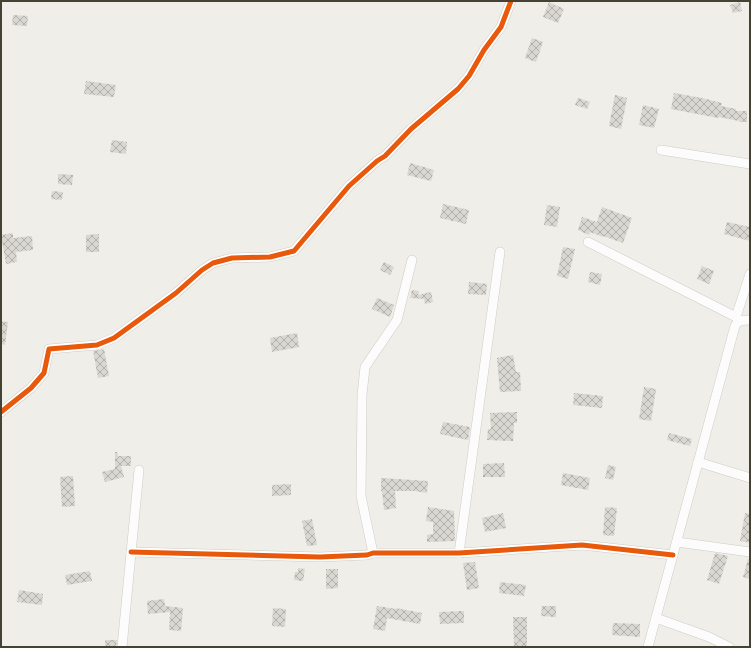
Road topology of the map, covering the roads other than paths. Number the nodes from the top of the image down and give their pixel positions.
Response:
1 (511, 1) edge
2 (661, 150) dead end
3 (750, 164) edge
4 (588, 242) dead end
5 (500, 252) dead end
6 (412, 260) dead end
7 (750, 274) edge
8 (750, 320) edge
9 (1, 412) edge
10 (698, 462) junction
11 (139, 470) dead end
12 (750, 478) edge
13 (677, 542) junction
14 (131, 552) junction
15 (750, 552) edge
16 (373, 553) junction
17 (459, 554) junction
18 (673, 555) junction
19 (656, 618) junction
20 (122, 647) edge
21 (648, 647) edge
22 (729, 647) edge

1 - 9 street
2 - 3 street
4 - 7 street
5 - 17 street
6 - 16 street
8 - 10 street
10 - 12 street
10 - 13 street
11 - 14 street
13 - 15 street
13 - 18 street
14 - 16 street
14 - 20 street
16 - 17 street
17 - 18 street
18 - 19 street
19 - 21 street
19 - 22 street

